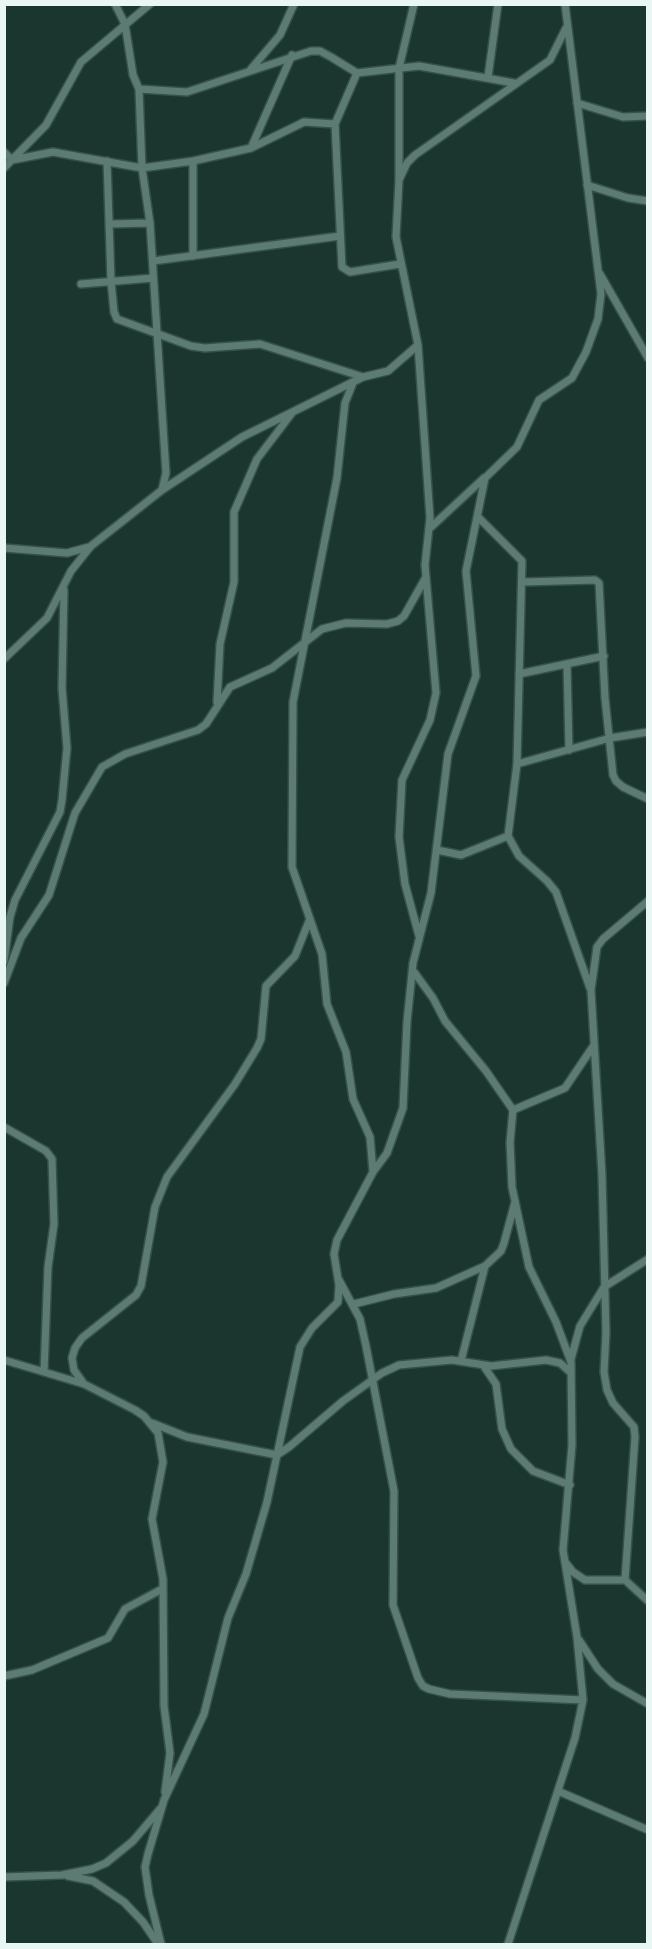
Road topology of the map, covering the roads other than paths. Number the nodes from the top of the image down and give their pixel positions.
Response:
1 (115, 4) edge
2 (150, 4) edge
3 (294, 4) edge
4 (414, 4) edge
5 (498, 4) edge
6 (566, 4) edge
7 (125, 24) junction
8 (567, 28) junction
9 (292, 55) junction
10 (399, 68) junction
11 (251, 69) junction
12 (357, 73) junction
13 (488, 77) junction
14 (514, 83) junction
15 (139, 89) junction
16 (577, 104) junction
17 (648, 116) edge
18 (335, 124) junction
19 (251, 148) junction
20 (4, 152) edge
21 (12, 160) junction
22 (108, 161) junction
23 (193, 161) junction
24 (4, 168) edge
25 (142, 168) junction
26 (399, 180) junction
27 (587, 185) junction
28 (648, 201) edge
29 (150, 223) junction
30 (109, 224) junction
31 (340, 236) junction
32 (193, 256) junction
33 (153, 261) junction
34 (400, 264) junction
35 (599, 271) junction
36 (153, 278) junction
37 (111, 281) junction
38 (81, 284) dead end
39 (157, 335) junction
40 (418, 345) junction
41 (648, 358) edge
42 (363, 377) junction
43 (353, 383) junction
44 (293, 411) junction
45 (484, 478) junction
46 (162, 490) junction
47 (478, 517) junction
48 (429, 529) junction
49 (91, 546) junction
50 (4, 548) edge
51 (426, 577) junction
52 (523, 582) junction
53 (64, 584) junction
54 (307, 639) junction
55 (604, 656) junction
56 (4, 660) edge
57 (567, 664) junction
58 (519, 674) junction
59 (217, 703) junction
60 (648, 732) edge
61 (610, 738) junction
62 (569, 750) junction
63 (517, 764) junction
64 (648, 799) edge
65 (508, 836) junction
66 (437, 850) junction
67 (648, 901) edge
68 (309, 921) junction
69 (420, 938) junction
70 (4, 961) edge
71 (414, 972) junction
72 (4, 983) edge
73 (591, 990) junction
74 (594, 1044) junction
75 (513, 1110) junction
76 (4, 1127) edge
77 (374, 1172) junction
78 (515, 1201) junction
79 (648, 1259) edge
80 (485, 1266) junction
81 (337, 1275) junction
82 (604, 1287) junction
83 (354, 1304) junction
84 (4, 1360) edge
85 (461, 1361) junction
86 (571, 1362) junction
87 (483, 1365) junction
88 (44, 1372) junction
89 (571, 1373) junction
90 (371, 1380) junction
91 (84, 1384) junction
92 (152, 1423) junction
93 (277, 1455) junction
94 (570, 1485) junction
95 (564, 1560) junction
96 (625, 1580) junction
97 (162, 1589) junction
98 (648, 1601) edge
99 (577, 1637) junction
100 (4, 1677) edge
101 (583, 1700) junction
102 (648, 1704) edge
103 (558, 1791) junction
104 (164, 1803) junction
105 (648, 1830) edge
106 (62, 1875) junction
107 (4, 1877) edge
108 (159, 1944) edge
109 (508, 1944) edge

1 - 7 street
2 - 7 street
3 - 11 street
4 - 10 street
5 - 13 street
6 - 8 street
7 - 15 street
7 - 21 street
8 - 14 street
8 - 16 street
9 - 11 street
9 - 12 street
9 - 19 street
10 - 12 street
10 - 13 street
10 - 26 street
11 - 15 street
12 - 18 street
13 - 14 street
14 - 26 street
15 - 25 street
16 - 17 street
16 - 27 street
18 - 19 street
18 - 31 street
19 - 23 street
20 - 21 street
21 - 22 street
21 - 24 street
22 - 25 street
22 - 30 street
23 - 25 street
23 - 32 street
25 - 29 street
26 - 34 street
27 - 28 street
27 - 35 street
29 - 30 street
29 - 33 street
30 - 37 street
31 - 32 street
31 - 34 street
32 - 33 street
33 - 36 street
34 - 40 street
35 - 41 street
35 - 45 street
36 - 37 street
36 - 39 street
37 - 38 street
37 - 39 street
39 - 42 street
39 - 46 street
40 - 42 street
40 - 48 street
42 - 43 street
43 - 44 street
43 - 54 street
44 - 46 street
44 - 59 street
45 - 47 street
45 - 48 street
46 - 49 street
47 - 52 street
47 - 66 street
48 - 51 street
49 - 50 street
49 - 53 street
51 - 54 street
51 - 69 street
52 - 55 street
52 - 58 street
53 - 56 street
53 - 70 street
54 - 59 street
54 - 68 street
55 - 57 street
55 - 61 street
57 - 58 street
57 - 62 street
58 - 63 street
59 - 72 street
60 - 61 street
61 - 62 street
61 - 64 street
62 - 63 street
63 - 65 street
65 - 66 street
65 - 73 street
66 - 69 street
67 - 73 street
68 - 77 street
68 - 91 street
69 - 71 street
71 - 75 street
71 - 77 street
73 - 74 street
74 - 75 street
74 - 82 street
75 - 78 street
76 - 88 street
77 - 81 street
78 - 80 street
78 - 86 street
79 - 82 street
80 - 83 street
80 - 85 street
81 - 83 street
81 - 93 street
82 - 86 street
82 - 96 street
83 - 90 street
84 - 88 street
85 - 87 street
85 - 90 street
86 - 89 street
87 - 89 street
87 - 94 street
88 - 91 street
89 - 94 street
90 - 93 street
90 - 101 street
91 - 92 street
92 - 93 street
92 - 97 street
93 - 104 street
94 - 95 street
95 - 96 street
95 - 99 street
96 - 98 street
97 - 100 street
97 - 104 street
99 - 101 street
99 - 102 street
101 - 103 street
103 - 105 street
103 - 109 street
104 - 106 street
104 - 108 street
106 - 107 street
106 - 108 street

